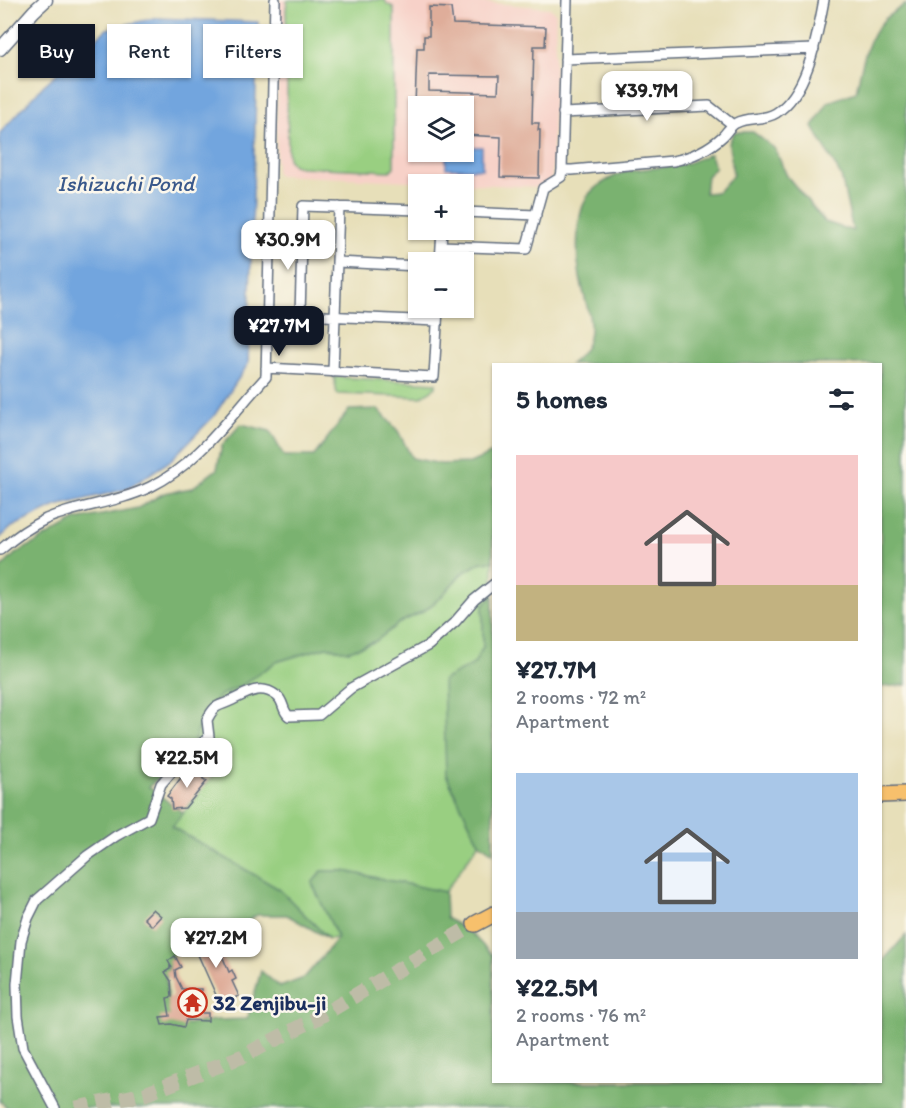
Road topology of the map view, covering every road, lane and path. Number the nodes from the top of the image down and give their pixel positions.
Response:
1 (275, 0) edge
2 (567, 0) edge
3 (824, 0) edge
4 (41, 2) edge
5 (0, 49) edge
6 (814, 50) junction
7 (565, 59) junction
8 (563, 113) junction
9 (733, 125) junction
10 (562, 170) junction
11 (339, 207) junction
12 (408, 210) edge
13 (474, 212) edge
14 (536, 215) junction
15 (441, 240) edge
16 (441, 246) junction
17 (441, 252) edge
18 (337, 262) junction
19 (408, 266) edge
20 (335, 316) junction
21 (437, 318) edge
22 (437, 321) junction
23 (266, 368) junction
24 (333, 372) junction
25 (0, 550) edge
26 (492, 586) edge
27 (906, 794) edge
28 (882, 795) edge
29 (492, 915) edge
30 (476, 924) tunnel mouth
31 (55, 1108) edge

1 - 23 street
2 - 7 street
3 - 6 street
4 - 5 street
6 - 7 street
6 - 9 street
7 - 8 street
8 - 9 street
8 - 10 street
9 - 10 street
10 - 14 street
11 - 12 street
11 - 18 street
11 - 20 street
13 - 14 street
14 - 16 street
15 - 16 street
16 - 17 street
18 - 19 street
18 - 20 street
20 - 22 street
20 - 24 street
21 - 22 street
22 - 24 street
23 - 24 street
23 - 25 street
26 - 31 street
27 - 28 main road
29 - 30 main road

